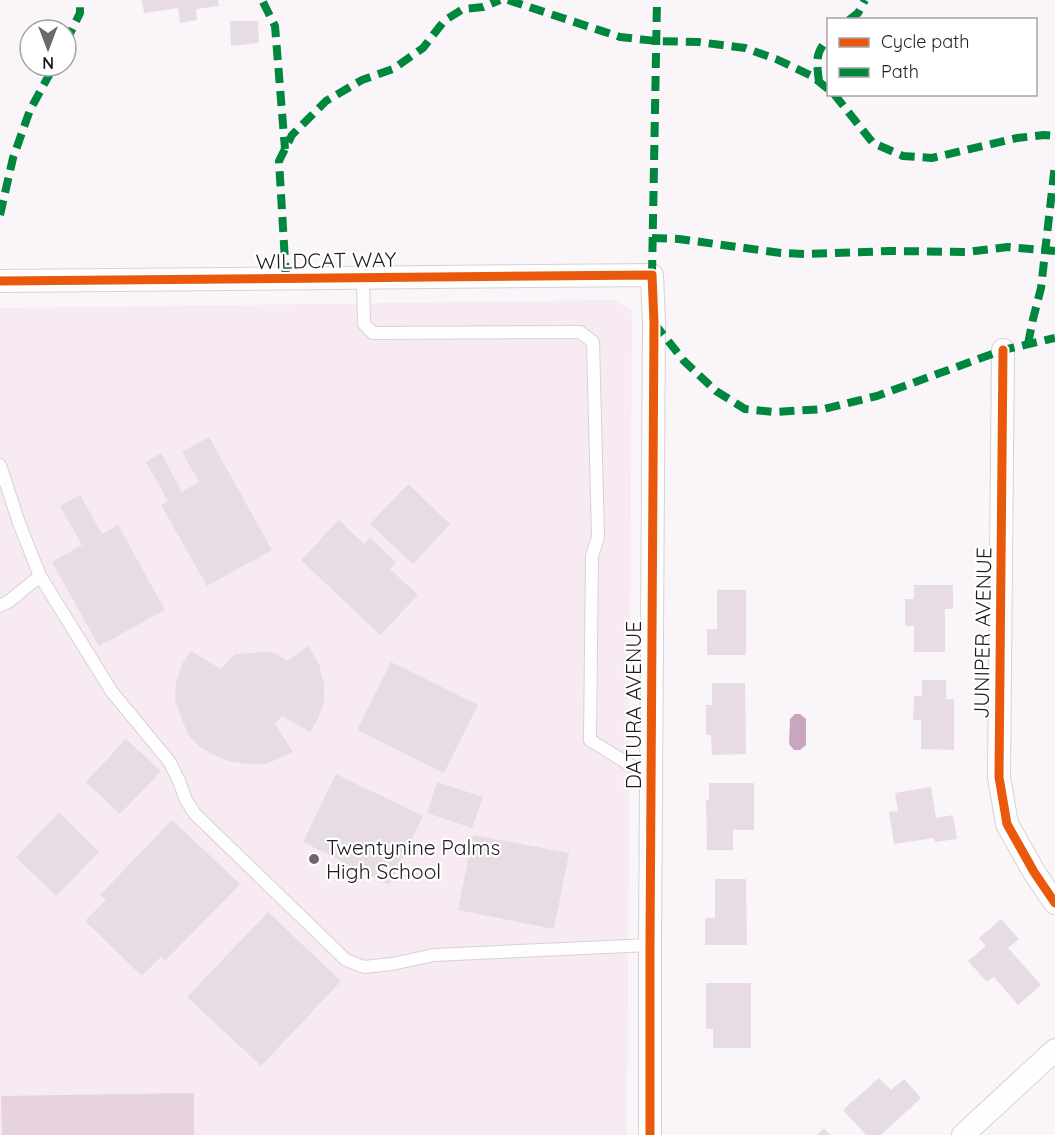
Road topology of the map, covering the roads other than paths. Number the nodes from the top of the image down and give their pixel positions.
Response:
1 (652, 275) joint
2 (363, 278) junction
3 (0, 281) edge
4 (1003, 350) dead end
5 (0, 465) edge
6 (40, 576) junction
7 (0, 606) edge
8 (651, 778) junction
9 (1055, 903) edge
10 (650, 945) junction
11 (1055, 1050) edge
12 (650, 1135) edge
13 (963, 1135) edge

1 - 2 street, WILDCAT WAY
1 - 8 street, DATURA AVENUE
2 - 3 street, WILDCAT WAY
2 - 8 lane
4 - 9 street, JUNIPER AVENUE
5 - 6 lane
6 - 7 lane
6 - 10 lane
8 - 10 street, DATURA AVENUE
10 - 12 street, DATURA AVENUE
11 - 13 street

